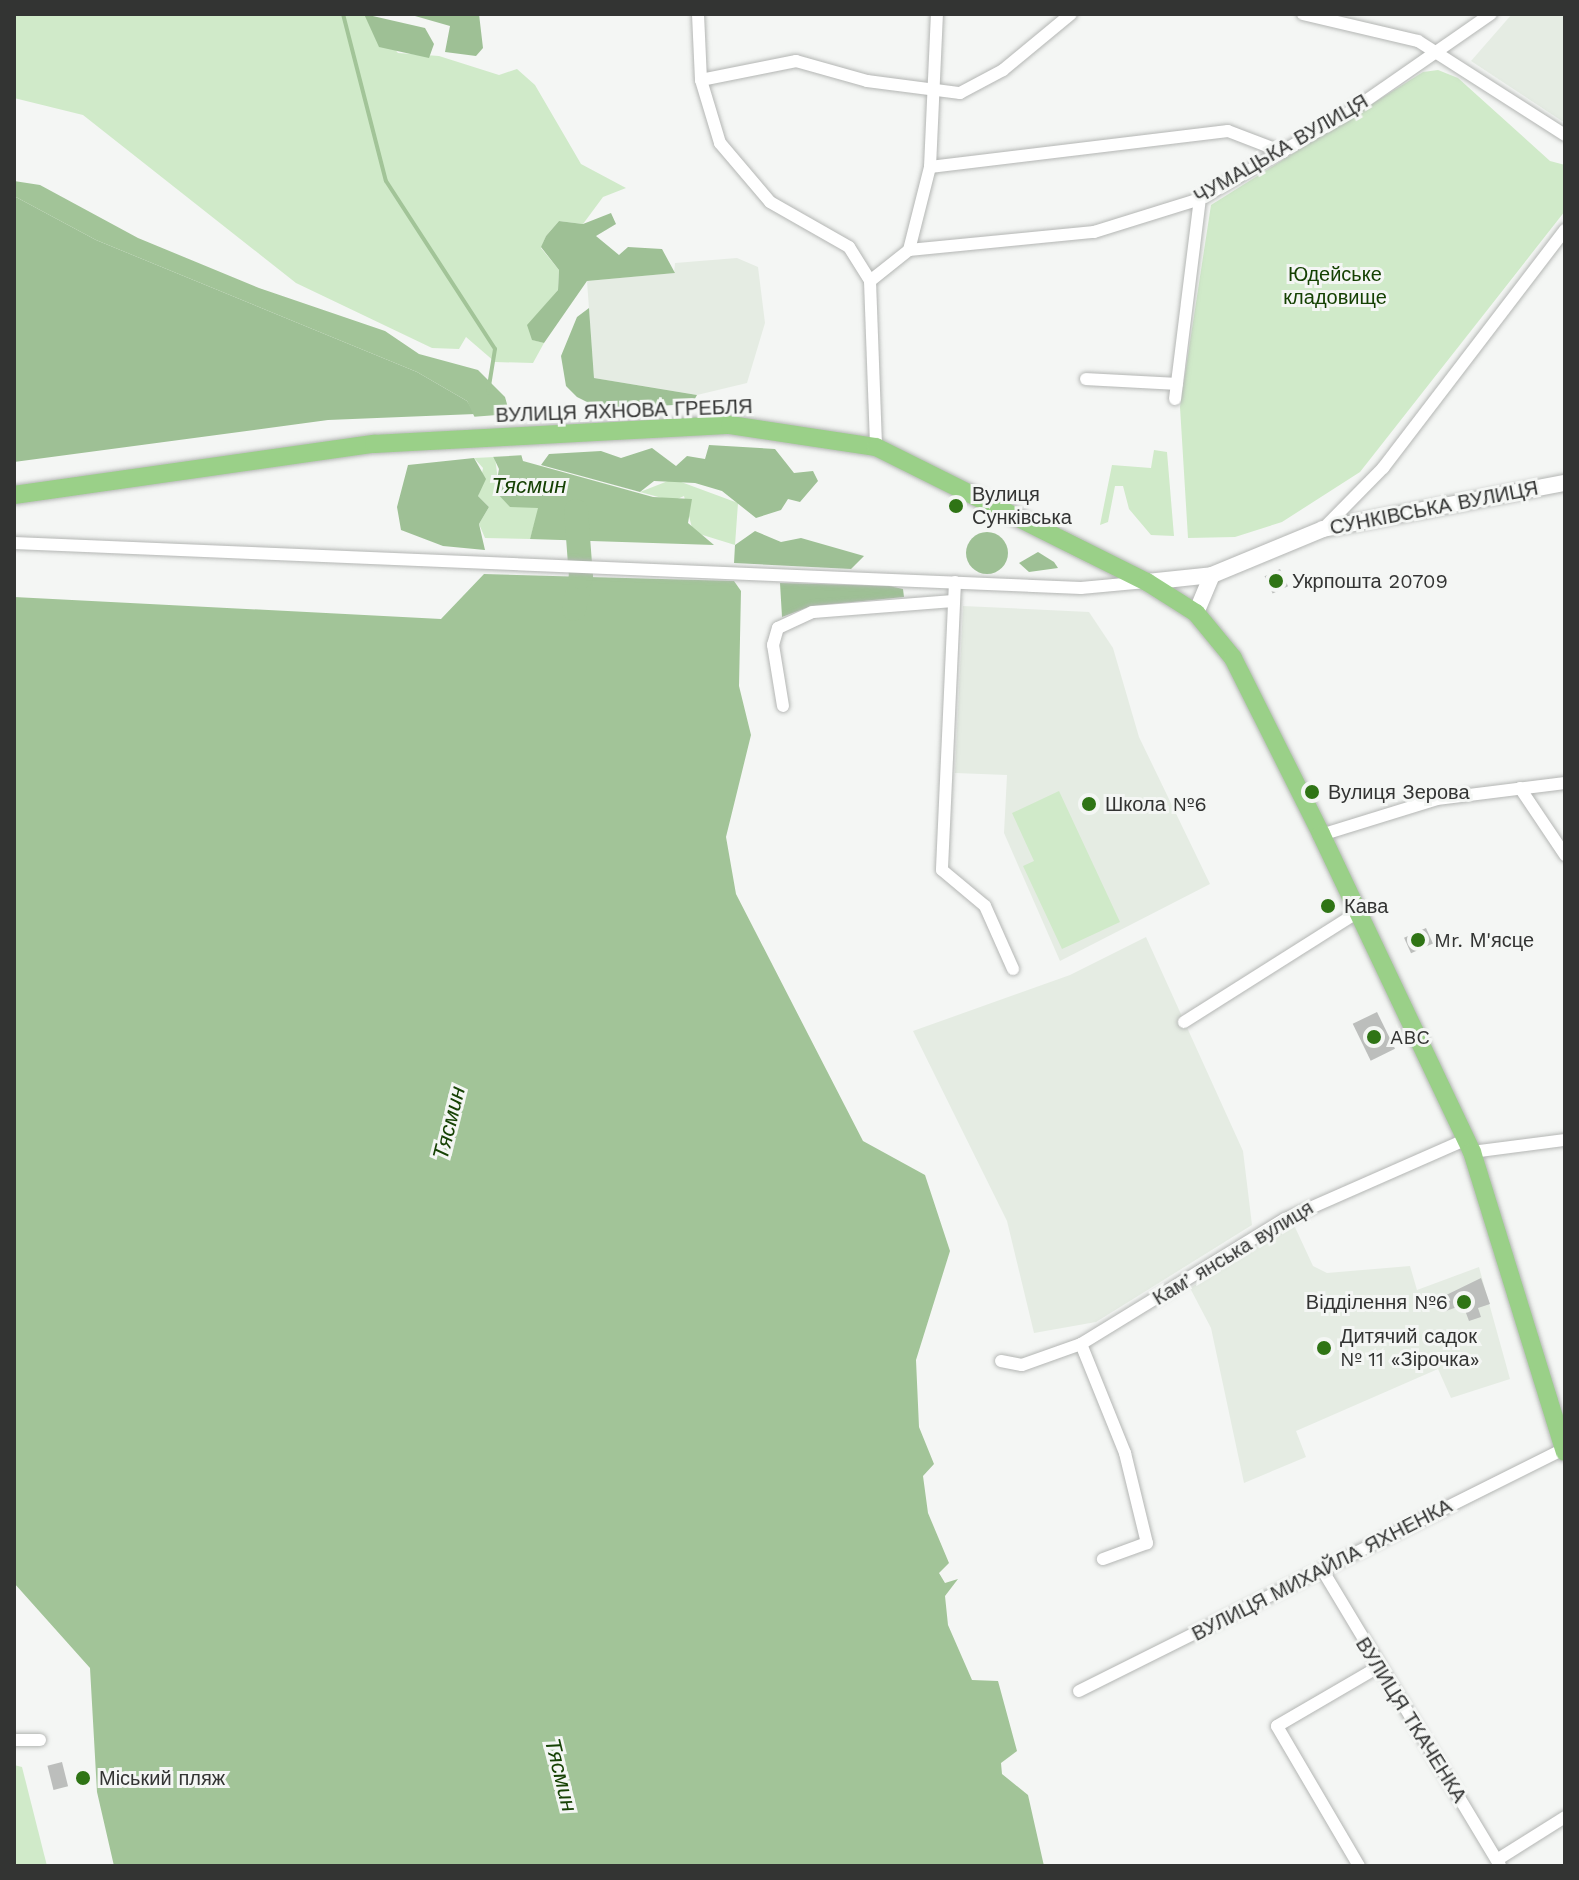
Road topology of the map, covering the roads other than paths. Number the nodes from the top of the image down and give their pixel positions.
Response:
1 (698, 14) edge
2 (937, 14) edge
3 (1071, 14) edge
4 (1303, 14) edge
5 (1491, 14) edge
6 (1438, 51) junction
7 (701, 80) junction
8 (936, 93) junction
9 (1565, 135) edge
10 (1283, 152) junction
11 (930, 167) junction
12 (1200, 199) junction
13 (1565, 230) edge
14 (909, 250) junction
15 (861, 259) junction
16 (888, 262) junction
17 (870, 281) junction
18 (1086, 379) dead end
19 (1177, 384) junction
20 (1175, 399) dead end
21 (876, 447) junction
22 (1565, 483) edge
23 (14, 495) edge
24 (1323, 529) junction
25 (14, 543) edge
26 (1212, 575) junction
27 (955, 582) junction
28 (1147, 582) junction
29 (954, 601) junction
30 (1196, 613) junction
31 (783, 706) dead end
32 (1565, 783) edge
33 (1520, 788) junction
34 (1321, 835) junction
35 (1565, 855) edge
36 (1358, 912) junction
37 (1013, 969) dead end
38 (1184, 1022) dead end
39 (1565, 1140) edge
40 (1470, 1146) junction
41 (1081, 1344) junction
42 (1001, 1361) dead end
43 (1558, 1407) edge
44 (1564, 1450) edge
45 (1103, 1559) dead end
46 (1323, 1571) junction
47 (1375, 1669) junction
48 (1079, 1691) dead end
49 (14, 1740) edge
50 (40, 1740) dead end
51 (1565, 1817) edge
52 (1500, 1862) edge
53 (1359, 1866) edge

1 - 7 street
2 - 8 street
3 - 8 street
4 - 6 street
5 - 6 street, ЧУМАЦЬКА ВУЛИЦЯ
6 - 9 street
6 - 10 street, ЧУМАЦЬКА ВУЛИЦЯ
7 - 8 street
7 - 15 street
8 - 11 street
10 - 11 street
10 - 12 street, ЧУМАЦЬКА ВУЛИЦЯ
11 - 14 street
12 - 14 street, ЧУМАЦЬКА ВУЛИЦЯ
12 - 19 street
13 - 24 street
14 - 16 street, ЧУМАЦЬКА ВУЛИЦЯ
15 - 16 street
15 - 17 street
16 - 17 street, ЧУМАЦЬКА ВУЛИЦЯ
17 - 21 street
18 - 19 street
19 - 20 street
21 - 23 main road, ВУЛИЦЯ ЯХНОВА ГРЕБЛЯ
21 - 28 main road, ВУЛИЦЯ ЯХНОВА ГРЕБЛЯ
22 - 24 street, СУНКІВСЬКА ВУЛИЦЯ
24 - 26 street, СУНКІВСЬКА ВУЛИЦЯ
25 - 27 street, СУНКІВСЬКА ВУЛИЦЯ
26 - 28 street, СУНКІВСЬКА ВУЛИЦЯ
26 - 30 street
27 - 28 street, СУНКІВСЬКА ВУЛИЦЯ
27 - 29 street
28 - 30 main road, ВУЛИЦЯ ЯХНОВА ГРЕБЛЯ
29 - 31 street
29 - 37 street
30 - 34 main road
32 - 33 street
33 - 34 street
33 - 35 street
34 - 36 main road
36 - 38 street
36 - 40 main road
39 - 40 street, Камʼянська вулиця
40 - 41 street, Камʼянська вулиця
40 - 43 main road
41 - 42 street, Камʼянська вулиця
41 - 45 street
43 - 44 main road
44 - 46 street, ВУЛИЦЯ МИХАЙЛА ЯХНЕНКА
46 - 47 street, ВУЛИЦЯ ТКАЧЕНКА
46 - 48 street, ВУЛИЦЯ МИХАЙЛА ЯХНЕНКА
47 - 52 street, ВУЛИЦЯ ТКАЧЕНКА
47 - 53 street
49 - 50 street
51 - 52 street

